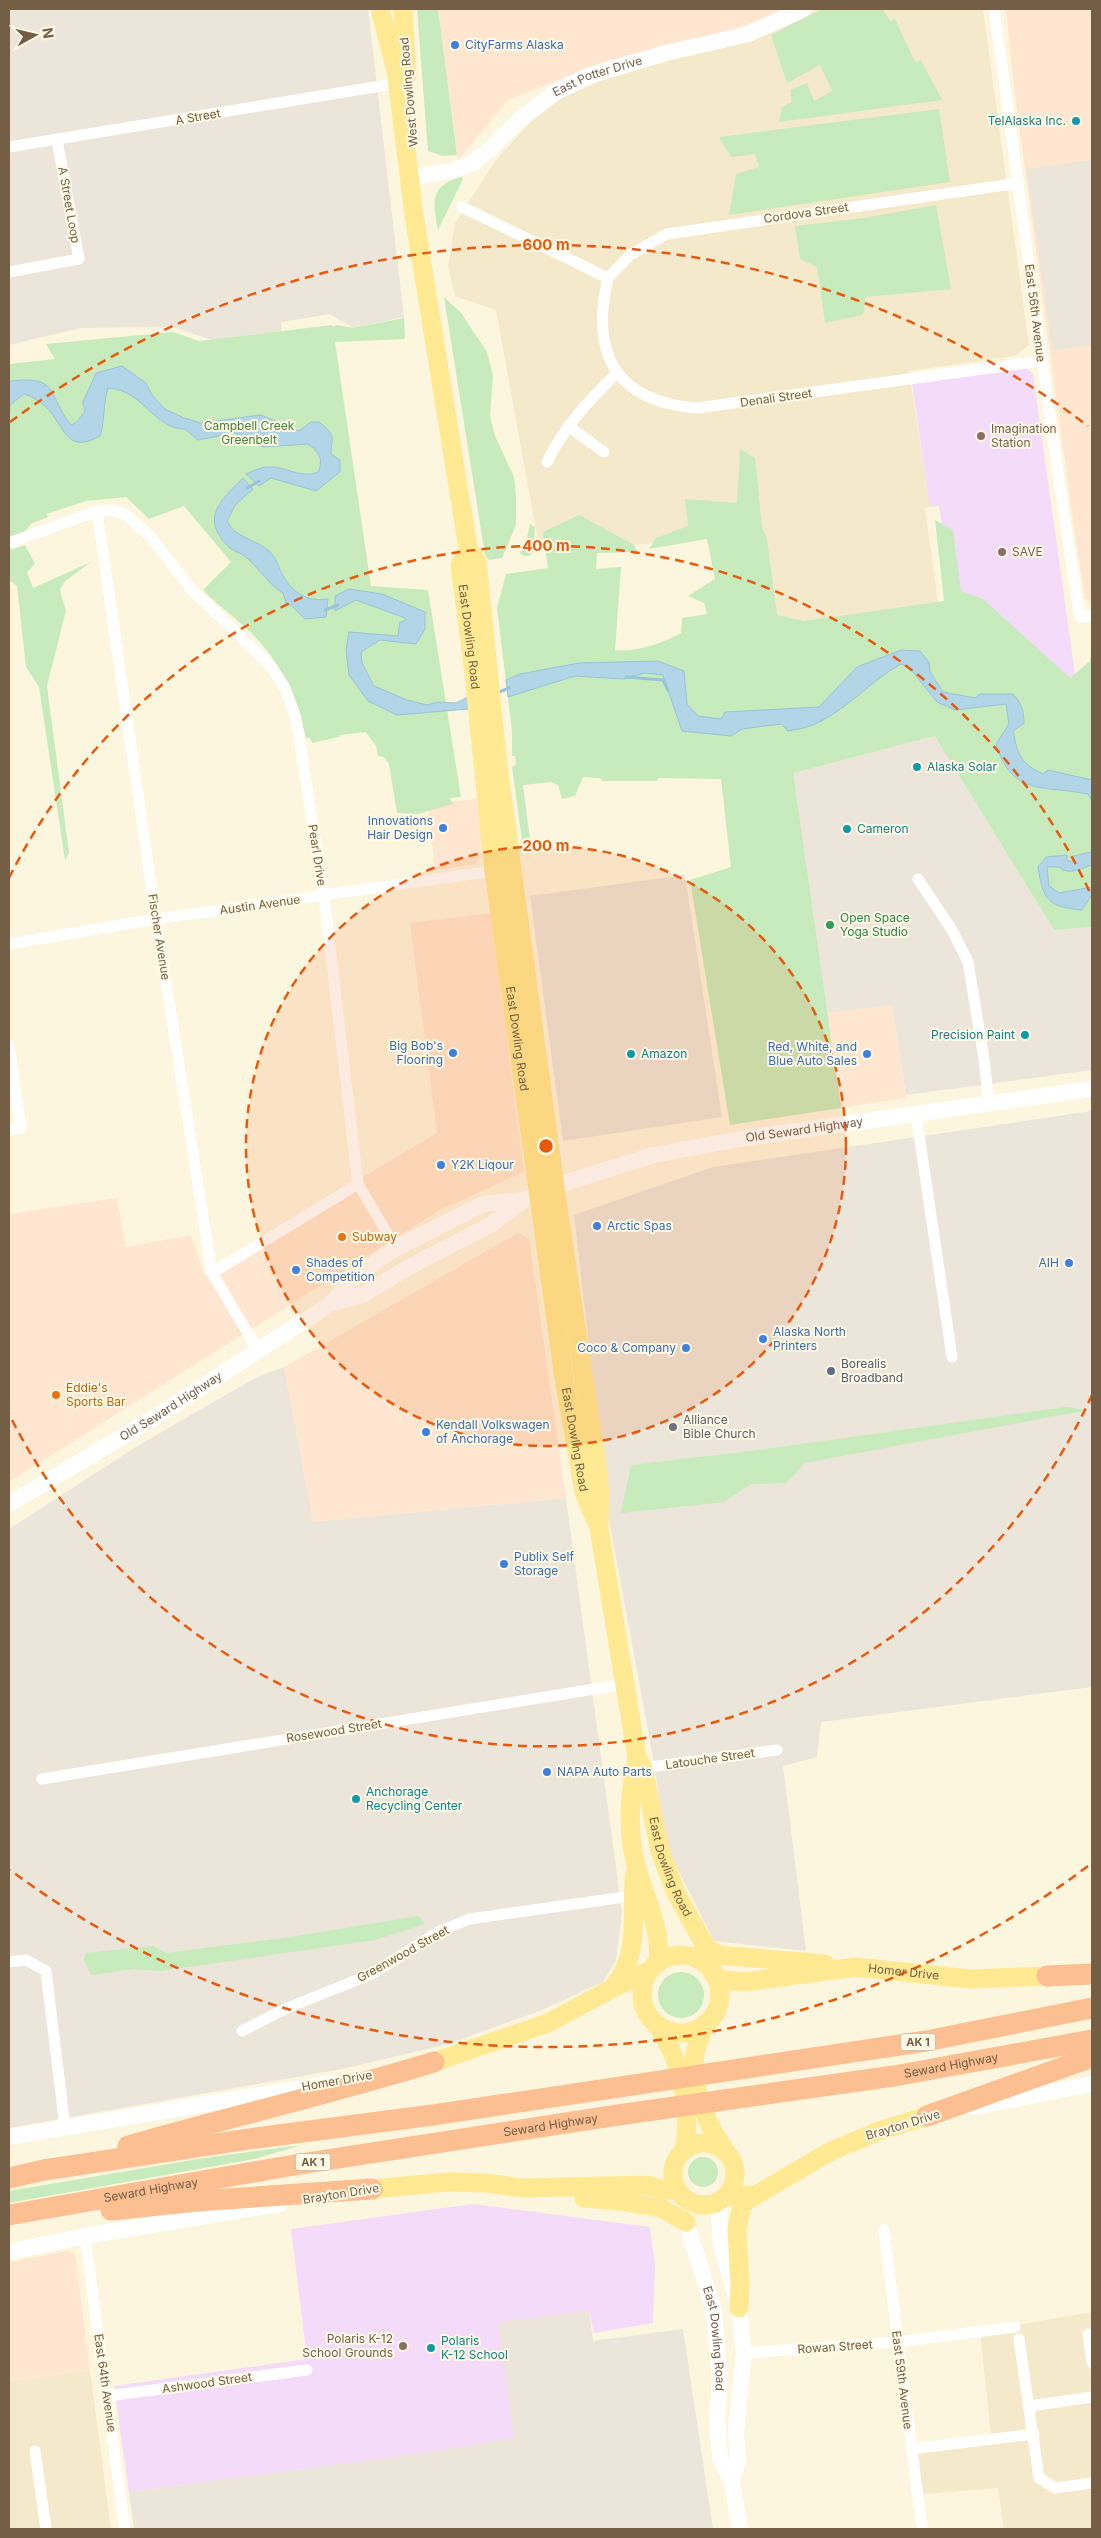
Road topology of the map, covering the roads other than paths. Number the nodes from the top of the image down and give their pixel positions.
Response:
1 (403, 9) edge
2 (804, 9) edge
3 (994, 9) edge
4 (386, 10) edge
5 (404, 37) junction
6 (387, 84) junction
7 (58, 140) junction
8 (9, 147) edge
9 (410, 178) junction
10 (1019, 183) junction
11 (462, 207) dead end
12 (9, 272) edge
13 (608, 278) junction
14 (1041, 361) junction
15 (618, 373) junction
16 (568, 426) junction
17 (604, 452) dead end
18 (547, 462) dead end
19 (97, 511) junction
20 (9, 543) edge
21 (1086, 617) edge
22 (503, 870) junction
23 (918, 879) dead end
24 (324, 896) junction
25 (156, 919) junction
26 (9, 944) edge
27 (9, 1046) edge
28 (1092, 1089) edge
29 (989, 1103) junction
30 (916, 1114) junction
31 (9, 1130) edge
32 (358, 1184) junction
33 (539, 1193) junction
34 (396, 1248) junction
35 (212, 1273) junction
36 (330, 1304) junction
37 (258, 1350) junction
38 (952, 1357) dead end
39 (9, 1504) edge
40 (626, 1684) junction
41 (776, 1750) dead end
42 (640, 1763) junction
43 (42, 1779) dead end
44 (636, 1866) junction
45 (632, 1896) junction
46 (706, 1947) junction
47 (9, 1962) edge
48 (856, 1966) junction
49 (653, 1967) junction
50 (1092, 1967) edge
51 (1092, 1974) edge
52 (714, 1976) junction
53 (1047, 1976) junction
54 (612, 1988) junction
55 (1092, 2008) edge
56 (706, 2023) junction
57 (658, 2026) junction
58 (242, 2031) dead end
59 (1092, 2040) edge
60 (1092, 2057) edge
61 (434, 2062) junction
62 (1092, 2084) edge
63 (927, 2116) junction
64 (65, 2127) junction
65 (9, 2138) edge
66 (684, 2150) junction
67 (731, 2159) junction
68 (44, 2170) junction
69 (9, 2178) edge
70 (524, 2188) junction
71 (372, 2189) junction
72 (679, 2194) junction
73 (756, 2195) junction
74 (724, 2198) junction
75 (9, 2215) edge
76 (9, 2221) edge
77 (686, 2222) junction
78 (884, 2230) dead end
79 (85, 2236) junction
80 (9, 2252) edge
81 (739, 2308) junction
82 (1015, 2327) dead end
83 (1088, 2334) dead end
84 (1019, 2339) dead end
85 (897, 2342) junction
86 (744, 2353) junction
87 (1092, 2363) edge
88 (307, 2370) dead end
89 (107, 2396) junction
90 (1092, 2397) edge
91 (1030, 2406) junction
92 (1034, 2434) junction
93 (911, 2449) junction
94 (35, 2451) dead end
95 (732, 2482) junction
96 (1092, 2483) edge
97 (46, 2529) edge
98 (125, 2529) edge
99 (740, 2529) edge
100 (922, 2529) edge

1 - 5 main road, West Dowling Road
2 - 9 main road, East Potter Drive
3 - 10 street, East 56th Avenue
4 - 5 main road
4 - 6 main road, West Dowling Road
4 - 9 main road, East Dowling Road
5 - 9 main road, West Dowling Road
6 - 7 street, A Street
6 - 9 main road, West Dowling Road
7 - 8 street, A Street
7 - 12 street, A Street Loop
9 - 22 main road, East Dowling Road
10 - 13 street, Cordova Street
10 - 14 street, East 56th Avenue
11 - 13 street
13 - 15 street, Denali Street
14 - 15 street, Denali Street
14 - 21 street, East 56th Avenue
15 - 16 street
16 - 17 street
16 - 18 street
19 - 20 street
19 - 24 street, Pearl Drive
19 - 25 street, Fischer Avenue
22 - 24 street, Austin Avenue
22 - 33 main road, East Dowling Road
23 - 29 street
24 - 25 street, Austin Avenue
24 - 32 street, Pearl Drive
25 - 26 street, Austin Avenue
25 - 35 street, Fischer Avenue
27 - 31 street
28 - 29 main road, Old Seward Highway
29 - 30 main road, Old Seward Highway
30 - 33 main road, Old Seward Highway
30 - 38 street
32 - 34 street, Pearl Drive
32 - 35 street
33 - 34 main road, Old Seward Highway
33 - 36 main road, Old Seward Highway
33 - 40 main road, East Dowling Road
34 - 36 main road, Old Seward Highway
35 - 37 street, Fischer Avenue
36 - 37 main road, Old Seward Highway
37 - 39 main road, Old Seward Highway
40 - 42 main road, East Dowling Road
40 - 43 street, Rosewood Street
41 - 42 street, Latouche Street
42 - 44 main road, East Dowling Road
42 - 46 main road, East Dowling Road
44 - 45 main road
44 - 49 main road, East Dowling Road
45 - 54 main road
45 - 58 street, Greenwood Street
46 - 48 main road
46 - 52 main road, East Dowling Road
47 - 64 street
48 - 52 main road, Homer Drive
48 - 53 main road, Homer Drive
49 - 52 main road
49 - 54 main road, Homer Drive
49 - 57 main road
50 - 53 main road, Homer Drive
51 - 53 highway
52 - 56 main road
54 - 61 main road, Homer Drive
55 - 68 highway, AK 1
56 - 57 main road
56 - 67 main road
57 - 66 main road
59 - 75 highway, Seward Highway / AK 1
60 - 63 highway
61 - 64 main road, Homer Drive
61 - 68 highway
62 - 63 main road, Brayton Drive
63 - 73 main road, Brayton Drive
64 - 65 main road, Homer Drive
66 - 67 main road
66 - 72 main road
67 - 74 main road
68 - 69 highway, AK 1
70 - 71 main road, Brayton Drive
70 - 72 main road, Brayton Drive
70 - 77 main road
71 - 76 highway
71 - 79 main road, Brayton Drive
72 - 74 main road
72 - 77 main road, East Dowling Road
73 - 74 main road, Brayton Drive
73 - 81 main road
74 - 81 main road, East Dowling Road
77 - 95 main road, East Dowling Road
78 - 85 street, East 59th Avenue
79 - 80 main road, Brayton Drive
79 - 89 street, East 64th Avenue
81 - 86 main road, East Dowling Road
82 - 85 street, Rowan Street
83 - 87 street
84 - 91 street
85 - 86 street, Rowan Street
85 - 93 street, East 59th Avenue
86 - 95 main road, East Dowling Road
88 - 89 street, Ashwood Street
89 - 98 street, East 64th Avenue
90 - 91 street
91 - 92 street
92 - 93 street
92 - 96 street
93 - 100 street, East 59th Avenue
94 - 97 street
95 - 99 main road, East Dowling Road

